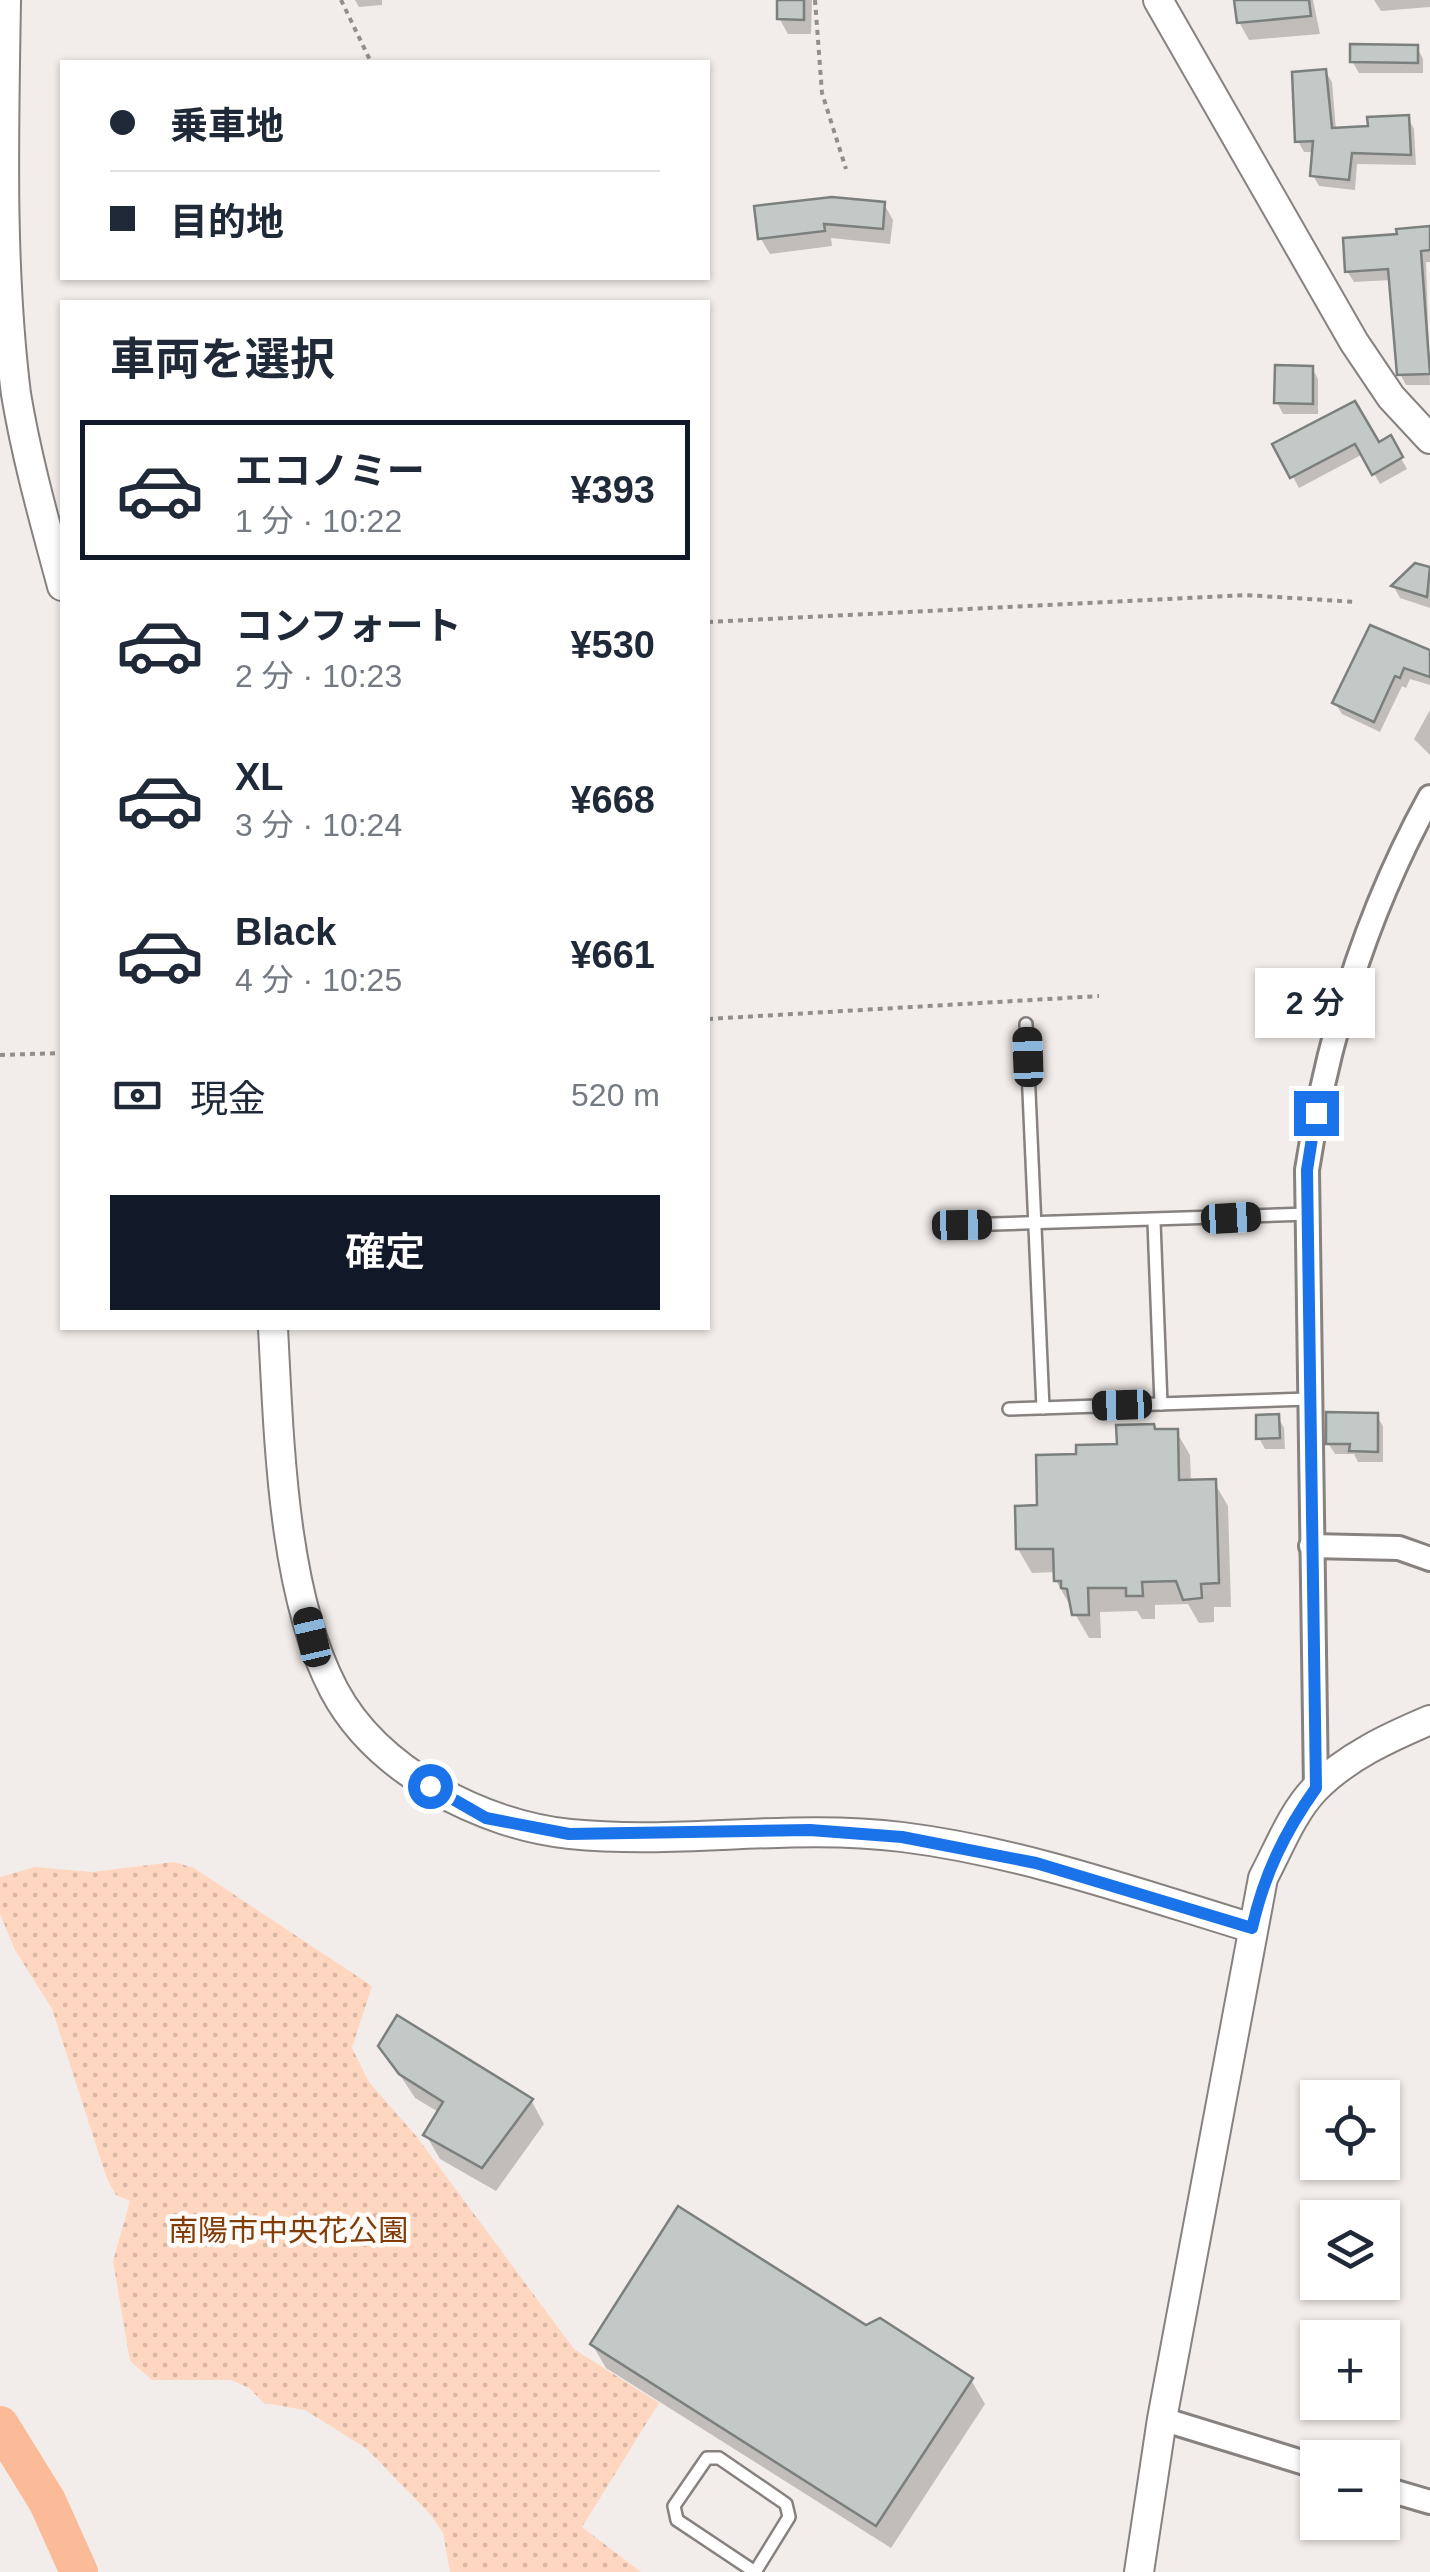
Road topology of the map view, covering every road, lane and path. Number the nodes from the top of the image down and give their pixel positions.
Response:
1 (6, 0) edge
2 (341, 0) edge
3 (816, 0) edge
4 (1158, 0) edge
5 (369, 60) edge
6 (846, 169) dead end
7 (1430, 439) edge
8 (60, 578) edge
9 (1356, 602) dead end
10 (710, 622) edge
11 (1430, 797) edge
12 (1099, 996) dead end
13 (710, 1019) edge
14 (1026, 1024) dead end
15 (60, 1053) edge
16 (0, 1056) edge
17 (1308, 1214) junction
18 (1154, 1222) junction
19 (1035, 1224) junction
20 (962, 1225) dead end
21 (273, 1330) edge
22 (1308, 1400) junction
23 (1161, 1404) junction
24 (1042, 1408) junction
25 (1010, 1409) dead end
26 (1311, 1546) junction
27 (1430, 1559) edge
28 (1430, 1720) edge
29 (1316, 1788) junction
30 (1252, 1928) junction
31 (1162, 2419) junction
32 (1300, 2462) edge
33 (1400, 2493) edge
34 (1430, 2502) edge
35 (755, 2572) edge
36 (1140, 2572) edge

1 - 8 street
2 - 5 path
3 - 6 path
4 - 7 street
9 - 10 path
11 - 17 street
12 - 13 path
14 - 19 lane
15 - 16 path
17 - 18 lane
17 - 22 street
18 - 19 lane
18 - 23 lane
19 - 20 lane
19 - 24 lane
21 - 30 street
22 - 23 lane
22 - 26 street
23 - 24 lane
24 - 25 lane
26 - 27 street
26 - 29 street
28 - 29 street
29 - 30 street
30 - 31 street
31 - 32 street
31 - 36 street
33 - 34 street
35 - 35 lane

